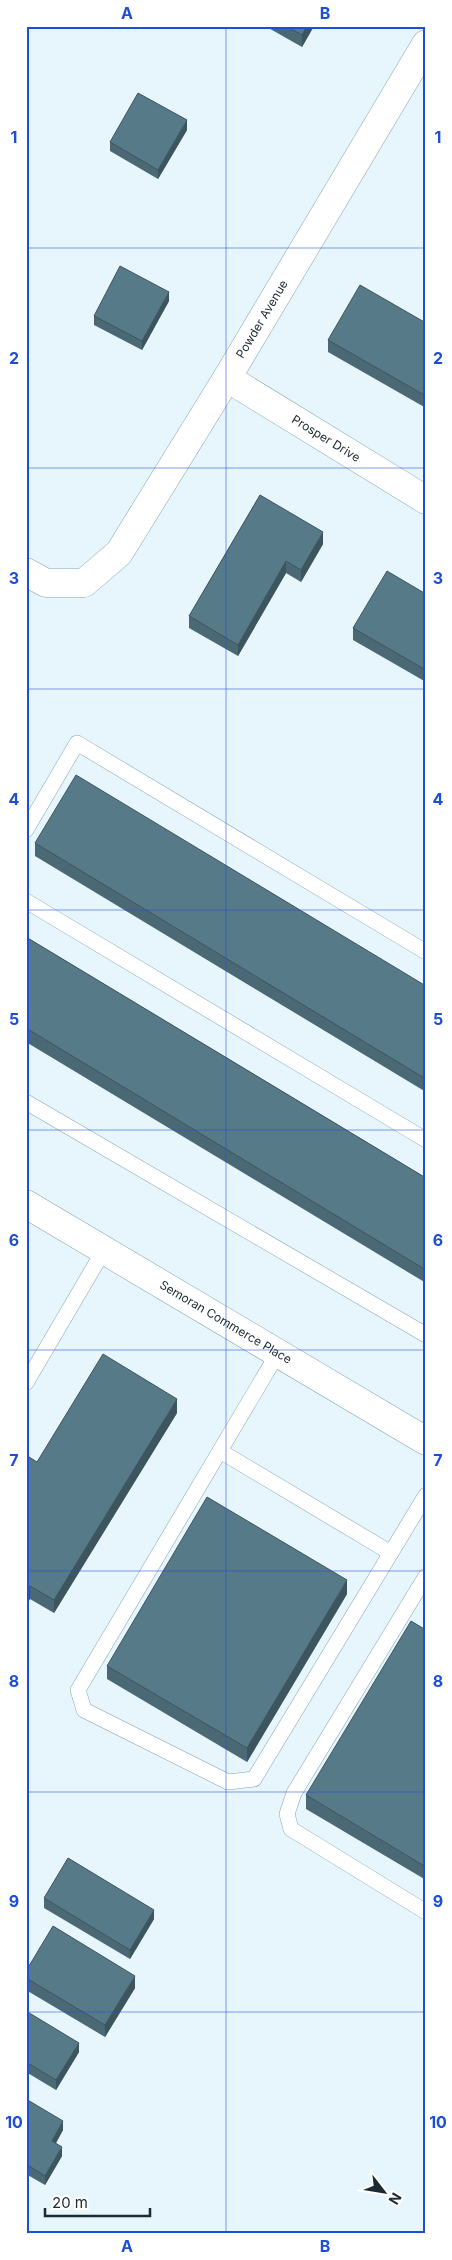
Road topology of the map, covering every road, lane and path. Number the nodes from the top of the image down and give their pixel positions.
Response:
1 (426, 44) edge
2 (227, 378) junction
3 (426, 500) edge
4 (26, 572) edge
5 (26, 830) edge
6 (26, 901) edge
7 (426, 952) edge
8 (26, 1102) edge
9 (426, 1140) edge
10 (26, 1204) edge
11 (104, 1250) junction
12 (426, 1335) edge
13 (278, 1353) junction
14 (26, 1383) edge
15 (425, 1440) edge
16 (220, 1451) junction
17 (426, 1495) edge
18 (392, 1553) junction
19 (426, 1576) edge
20 (426, 1912) edge

1 - 2 street, Powder Avenue
2 - 3 street, Prosper Drive
2 - 4 street, Powder Avenue
5 - 7 lane
6 - 9 lane
8 - 12 lane
10 - 11 street, Semoran Commerce Place
11 - 13 street, Semoran Commerce Place
11 - 14 lane
13 - 15 street, Semoran Commerce Place
13 - 16 lane
16 - 18 lane
16 - 18 lane
17 - 18 lane
19 - 20 lane

